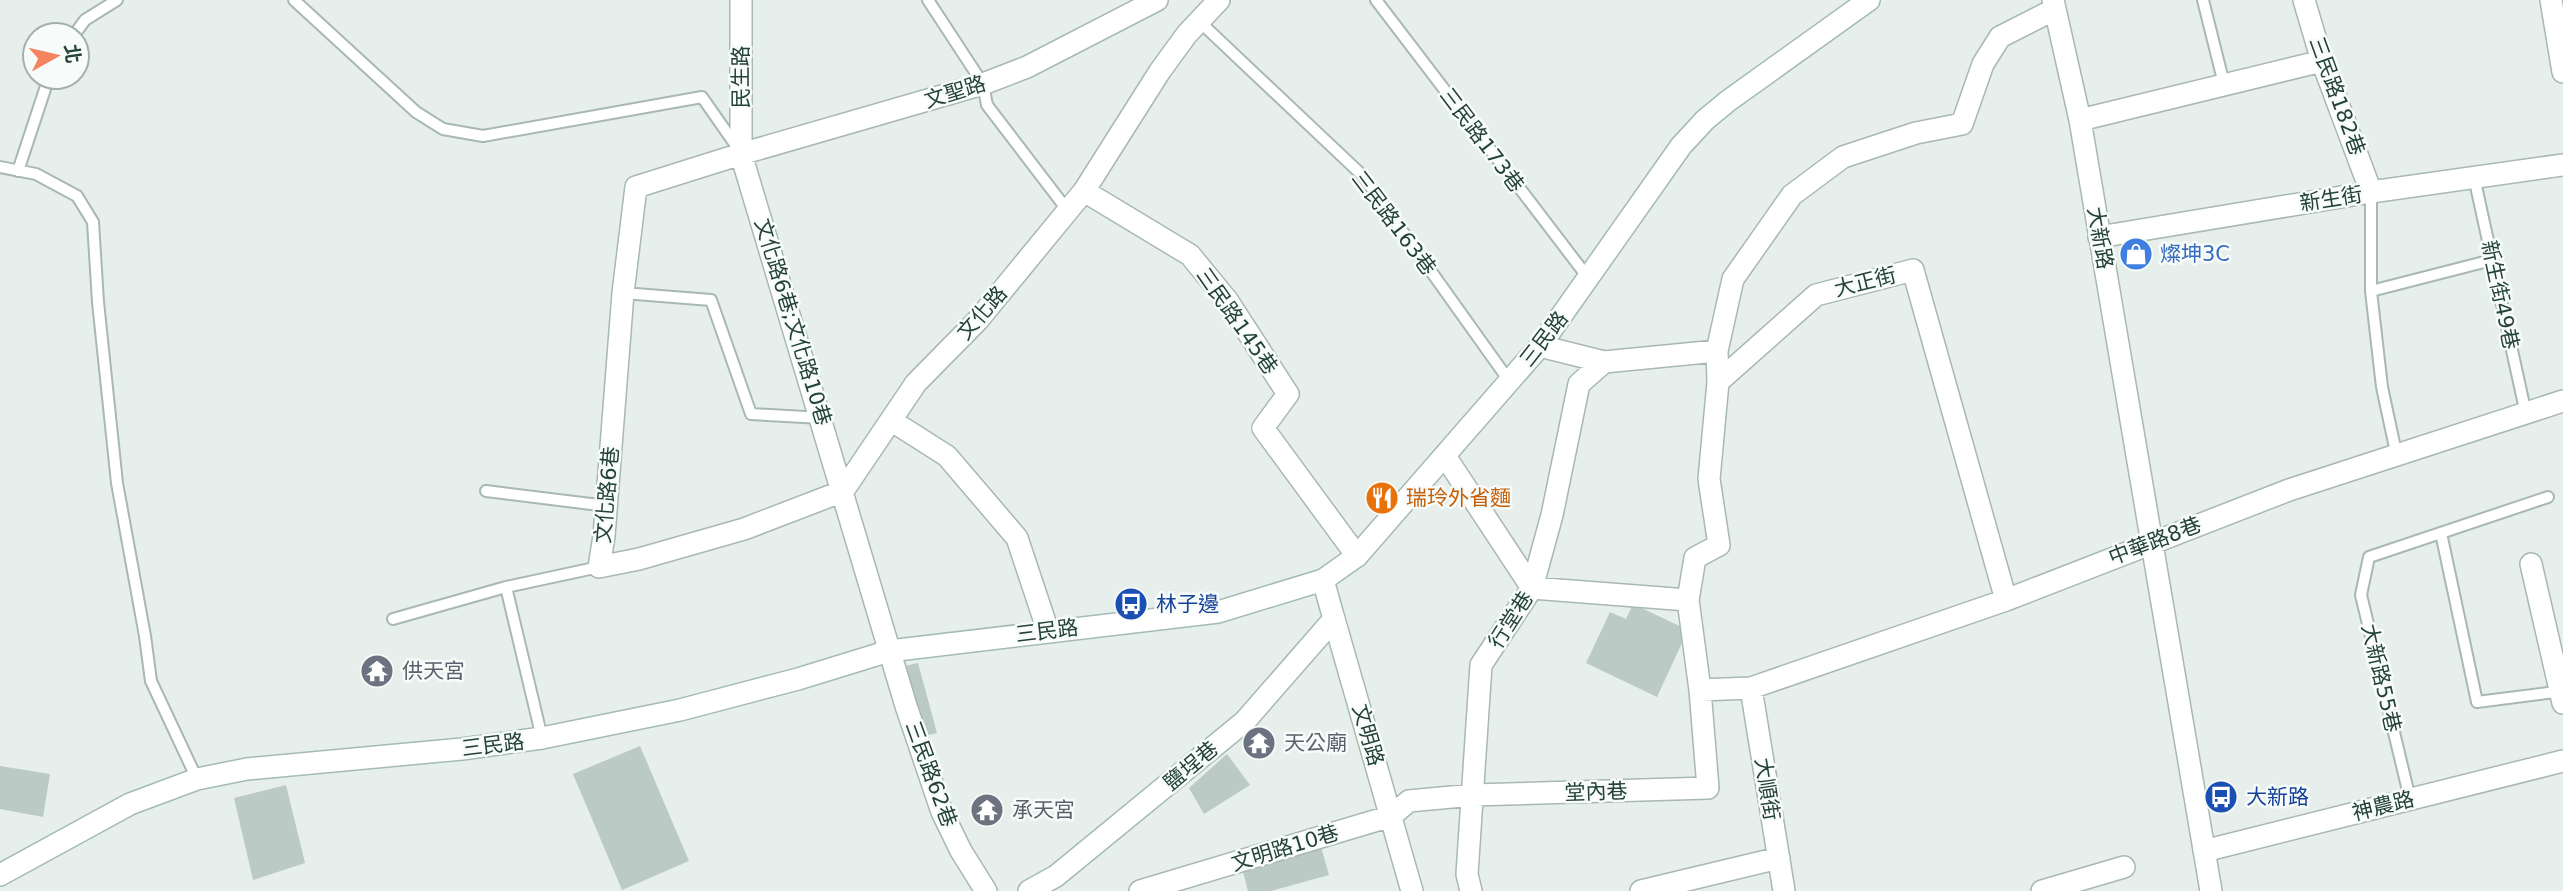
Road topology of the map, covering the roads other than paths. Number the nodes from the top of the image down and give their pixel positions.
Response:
1 (117, 0) edge
2 (294, 0) edge
3 (741, 0) edge
4 (928, 0) edge
5 (1157, 0) edge
6 (1219, 0) edge
7 (1376, 0) edge
8 (1869, 0) edge
9 (2203, 0) edge
10 (2304, 0) edge
11 (2551, 0) edge
12 (2054, 5) edge
13 (84, 21) edge
14 (1200, 22) junction
15 (2322, 61) junction
16 (2563, 72) edge
17 (983, 84) junction
18 (2224, 85) junction
19 (44, 91) edge
20 (2080, 120) junction
21 (741, 154) junction
22 (2563, 165) edge
23 (0, 167) edge
24 (18, 171) junction
25 (2474, 177) junction
26 (1084, 191) junction
27 (2371, 192) junction
28 (1068, 211) junction
29 (2099, 237) junction
30 (2492, 260) junction
31 (1589, 279) junction
32 (2371, 291) junction
33 (623, 293) junction
34 (1540, 346) junction
35 (1717, 351) junction
36 (1604, 362) junction
37 (1510, 382) junction
38 (1718, 382) junction
39 (2563, 401) edge
40 (2526, 414) junction
41 (822, 418) junction
42 (892, 422) junction
43 (1445, 456) junction
44 (2397, 457) junction
45 (486, 491) dead end
46 (843, 491) junction
47 (2548, 498) dead end
48 (607, 506) junction
49 (2441, 533) junction
50 (2152, 541) junction
51 (1357, 556) junction
52 (2531, 564) dead end
53 (599, 567) junction
54 (1323, 580) junction
55 (506, 587) junction
56 (1532, 588) junction
57 (1688, 600) junction
58 (2006, 600) junction
59 (393, 619) dead end
60 (1334, 619) junction
61 (1048, 631) junction
62 (889, 651) junction
63 (1751, 688) junction
64 (1700, 690) junction
65 (2562, 695) edge
66 (542, 738) junction
67 (2563, 761) edge
68 (197, 779) junction
69 (1473, 795) junction
70 (2410, 799) junction
71 (1391, 816) junction
72 (2204, 851) junction
73 (1779, 858) junction
74 (2124, 867) dead end
75 (0, 875) edge
76 (1181, 885) edge
77 (1675, 887) edge
78 (986, 891) edge
79 (1029, 891) edge
80 (1140, 891) edge
81 (1412, 891) edge
82 (1471, 891) edge
83 (1641, 891) edge
84 (1784, 891) edge
85 (2042, 891) edge
86 (2211, 891) edge

1 - 13 lane
2 - 21 lane
3 - 21 street, 民生路
4 - 17 lane
5 - 17 street, 文聖路
6 - 14 street, 文化路
7 - 31 lane, 三民路173巷
8 - 31 street, 三民路
9 - 18 lane
10 - 15 street, 三民路182巷
11 - 16 street
12 - 20 street, 大新路
12 - 35 street
14 - 26 street, 文化路
14 - 37 lane, 三民路163巷
15 - 18 street
15 - 27 street, 三民路182巷
17 - 21 street, 文聖路
17 - 28 lane
18 - 20 street
19 - 24 lane
20 - 29 street, 大新路
21 - 33 street, 文化路6巷
21 - 41 street, 文化路6巷;文化路10巷
22 - 25 street, 新生街
23 - 24 lane
24 - 68 lane
25 - 27 street, 新生街
25 - 30 lane, 新生街49巷
26 - 28 street, 文化路
26 - 51 street, 三民路145巷
27 - 29 street, 新生街
27 - 32 lane
28 - 42 street, 文化路
29 - 50 street, 大新路
30 - 32 lane
30 - 40 lane, 新生街49巷
31 - 34 street, 三民路
32 - 44 lane
33 - 41 lane
33 - 48 street, 文化路6巷
34 - 36 street
34 - 37 street, 三民路
35 - 36 street
35 - 38 street
36 - 56 street, 行堂巷
37 - 43 street, 三民路
38 - 57 street
38 - 58 street, 大正街
39 - 40 street, 中華路8巷
40 - 44 street, 中華路8巷
41 - 46 street, 文化路6巷;文化路10巷
42 - 46 street, 文化路
42 - 61 street
43 - 51 street, 三民路
43 - 56 street
44 - 50 street, 中華路8巷
45 - 48 lane
46 - 53 street, 文化路6巷
46 - 62 street
47 - 49 lane
48 - 53 street, 文化路6巷
49 - 65 lane
49 - 70 lane, 大新路55巷
50 - 58 street, 中華路8巷
50 - 72 street, 大新路
51 - 54 street, 三民路
52 - 65 street
53 - 55 lane
54 - 60 street, 文明路
54 - 61 street, 三民路
55 - 59 lane
55 - 66 lane
56 - 57 street
56 - 69 street, 行堂巷
57 - 64 street
58 - 63 street, 中華路8巷
60 - 71 street, 文明路
60 - 79 street, 鹽埕巷
61 - 62 street, 三民路
62 - 66 street, 三民路
62 - 78 street, 三民路62巷
63 - 64 street, 中華路8巷
63 - 73 street, 大順街
64 - 69 street, 堂內巷
66 - 68 street, 三民路
67 - 70 street, 神農路
68 - 75 street, 三民路
69 - 71 street, 堂內巷
69 - 82 street, 行堂巷
70 - 72 street, 神農路
71 - 76 street, 文明路10巷
71 - 81 street, 文明路
72 - 86 street, 大新路
73 - 77 street
73 - 84 street, 大順街
74 - 85 street
76 - 80 street, 文明路10巷
77 - 83 street

